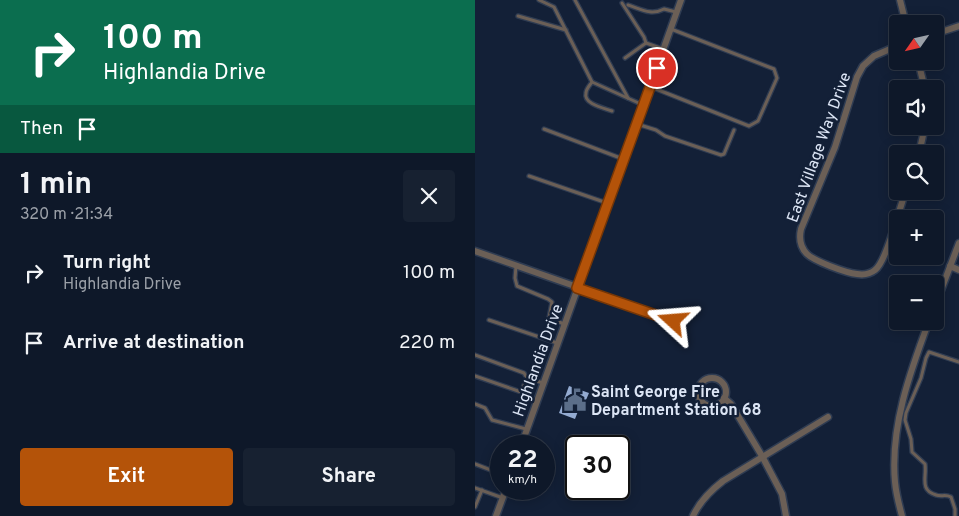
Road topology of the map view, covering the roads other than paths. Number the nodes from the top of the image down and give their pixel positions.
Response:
1 (539, 0) edge
2 (575, 0) edge
3 (681, 0) edge
4 (900, 0) edge
5 (622, 3) dead end
6 (628, 5) dead end
7 (677, 12) junction
8 (904, 15) edge
9 (518, 16) dead end
10 (959, 26) edge
11 (671, 29) junction
12 (566, 30) junction
13 (944, 31) edge
14 (646, 43) junction
15 (663, 49) junction
16 (889, 49) edge
17 (625, 58) dead end
18 (592, 82) junction
19 (650, 86) junction
20 (629, 98) junction
21 (643, 105) junction
22 (611, 111) dead end
23 (637, 124) junction
24 (544, 129) dead end
25 (734, 130) dead end
26 (624, 159) junction
27 (529, 176) dead end
28 (902, 200) edge
29 (608, 203) junction
30 (959, 243) edge
31 (475, 251) edge
32 (517, 265) junction
33 (950, 266) junction
34 (959, 270) edge
35 (944, 282) edge
36 (577, 288) junction
37 (489, 320) dead end
38 (673, 321) dead end
39 (564, 324) junction
40 (926, 330) edge
41 (557, 343) junction
42 (475, 355) edge
43 (959, 362) edge
44 (475, 376) edge
45 (527, 378) junction
46 (543, 383) junction
47 (724, 398) junction
48 (475, 404) edge
49 (828, 417) dead end
50 (527, 430) junction
51 (525, 435) edge
52 (762, 456) junction
53 (475, 464) edge
54 (490, 470) edge
55 (475, 488) edge
56 (481, 490) junction
57 (490, 493) edge
58 (502, 500) edge
59 (475, 507) edge
60 (496, 516) edge
61 (693, 516) edge
62 (786, 516) edge
63 (901, 516) edge
64 (955, 516) edge

1 - 12 lane
2 - 20 lane
3 - 7 street, Highlandia Drive
4 - 8 street
5 - 14 lane
6 - 7 lane
7 - 11 street, Highlandia Drive
9 - 12 lane
10 - 13 street
11 - 15 street, Highlandia Drive
11 - 19 lane
12 - 18 lane
14 - 15 lane
14 - 17 lane
15 - 19 street, Highlandia Drive
16 - 28 street, East Village Way Drive
18 - 20 lane
18 - 22 lane
19 - 21 street, Highlandia Drive
20 - 21 lane
21 - 23 street, Highlandia Drive
23 - 25 lane
23 - 26 street, Highlandia Drive
24 - 26 lane
26 - 29 street, Highlandia Drive
27 - 29 lane
29 - 36 street, Highlandia Drive
30 - 33 street
31 - 32 street
32 - 36 street
32 - 39 lane
33 - 34 street
33 - 35 street
36 - 38 street
36 - 39 street, Highlandia Drive
37 - 41 lane
39 - 41 street, Highlandia Drive
40 - 63 street
41 - 46 street, Highlandia Drive
42 - 45 lane
43 - 64 lane
44 - 45 lane
45 - 46 lane
46 - 50 street, Highlandia Drive
47 - 47 street
47 - 52 street
48 - 50 lane
49 - 52 street
50 - 51 street, Highlandia Drive
52 - 61 street
52 - 62 street
53 - 54 lane
55 - 56 lane
56 - 57 lane
56 - 59 lane
58 - 60 street

